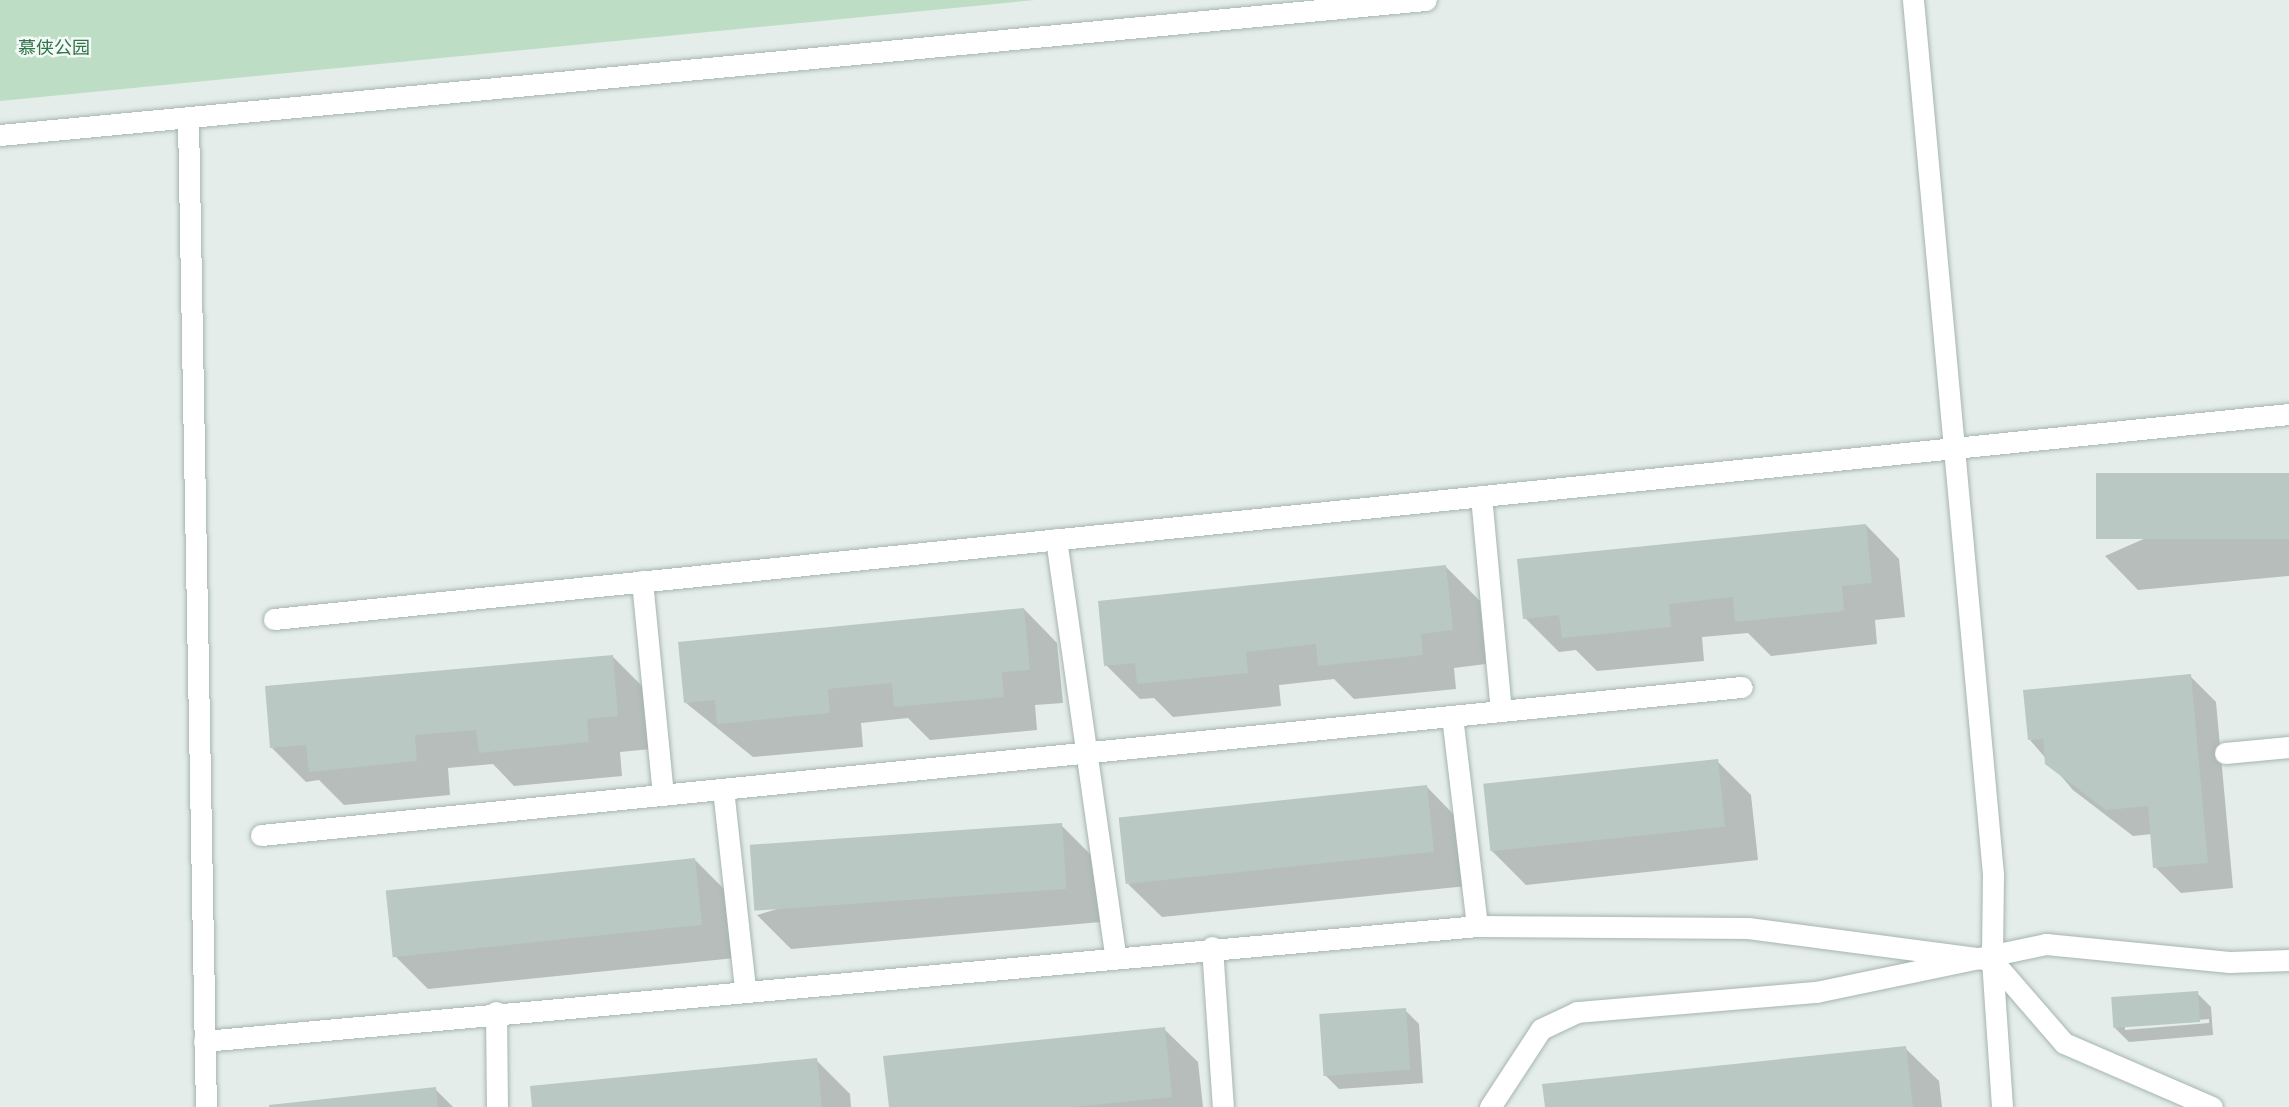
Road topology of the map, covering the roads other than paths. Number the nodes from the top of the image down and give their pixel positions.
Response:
1 (1426, 0) edge
2 (1913, 0) edge
3 (188, 118) junction
4 (0, 135) edge
5 (2289, 414) edge
6 (1951, 448) junction
7 (1480, 496) junction
8 (1056, 539) junction
9 (642, 581) junction
10 (274, 619) dead end
11 (1742, 687) dead end
12 (1501, 711) junction
13 (1452, 716) junction
14 (2289, 747) edge
15 (1085, 752) junction
16 (2225, 753) dead end
17 (723, 789) junction
18 (663, 794) junction
19 (261, 835) dead end
20 (1477, 926) junction
21 (1212, 947) junction
22 (1115, 954) junction
23 (1992, 960) junction
24 (2289, 960) edge
25 (745, 989) junction
26 (496, 1012) junction
27 (204, 1041) junction
28 (205, 1107) edge
29 (497, 1107) edge
30 (1223, 1107) edge
31 (1490, 1107) edge
32 (2001, 1107) edge
33 (2212, 1107) edge

1 - 3 street
2 - 6 street
3 - 4 street
3 - 27 street
5 - 6 street
6 - 7 street
6 - 23 street
7 - 8 street
7 - 12 street
8 - 9 street
8 - 15 street
9 - 10 street
9 - 18 street
11 - 12 street
12 - 13 street
13 - 15 street
13 - 20 street
14 - 16 street
15 - 17 street
15 - 22 street
17 - 18 street
17 - 25 street
18 - 19 street
20 - 21 street
20 - 23 street
21 - 22 street
21 - 30 street
22 - 25 street
23 - 24 street
23 - 31 street
23 - 32 street
23 - 33 street
25 - 26 street
26 - 27 street
26 - 29 street
27 - 28 street

